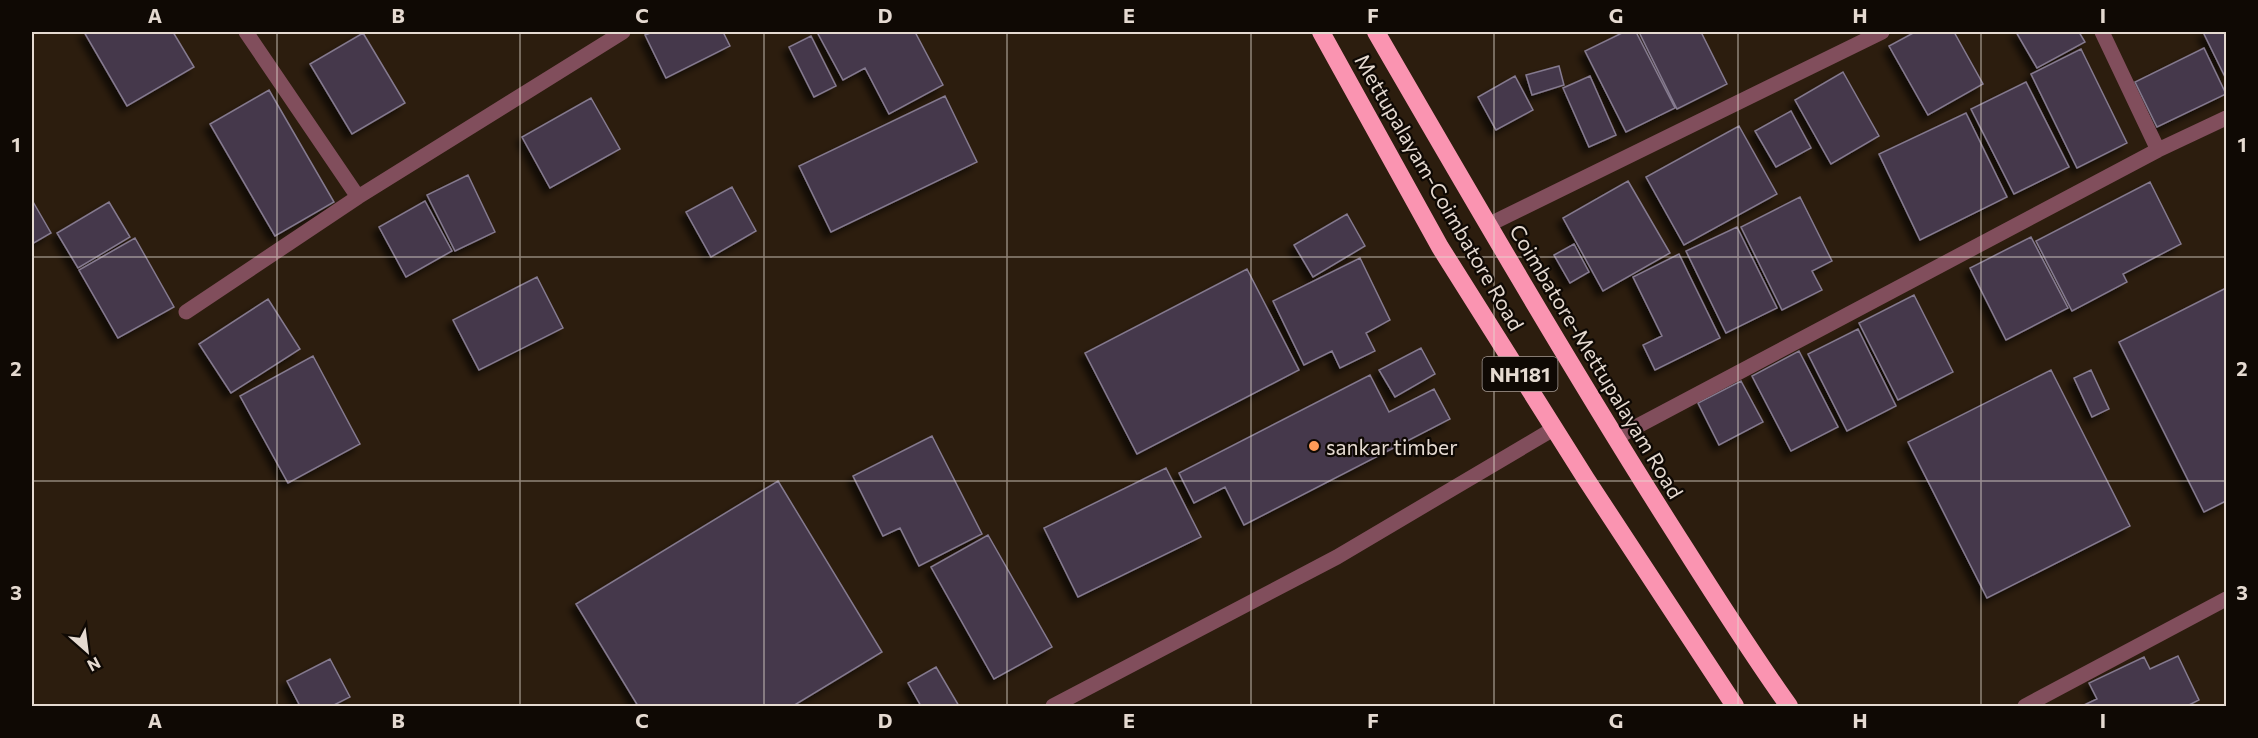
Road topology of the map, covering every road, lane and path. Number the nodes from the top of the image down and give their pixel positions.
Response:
1 (246, 32) edge
2 (623, 32) edge
3 (1321, 32) edge
4 (1376, 32) edge
5 (1882, 32) edge
6 (2102, 32) edge
7 (2226, 118) edge
8 (2158, 150) junction
9 (358, 197) junction
10 (1488, 225) junction
11 (186, 312) dead end
12 (1555, 428) junction
13 (1615, 438) junction
14 (2226, 599) edge
15 (1053, 706) edge
16 (1735, 706) edge
17 (1789, 706) edge
18 (2025, 706) edge

1 - 9 street
2 - 9 street
3 - 12 highway, Mettupalayam-Coimbatore Road / NH181
4 - 10 highway, Coimbatore-Mettupalayam Road / NH181
5 - 10 street
6 - 8 street
7 - 8 street
8 - 13 street
9 - 11 street
10 - 13 highway, Coimbatore-Mettupalayam Road / NH181
12 - 15 street
12 - 16 highway, Mettupalayam-Coimbatore Road / NH181
13 - 17 highway, Coimbatore-Mettupalayam Road / NH181
14 - 18 street

